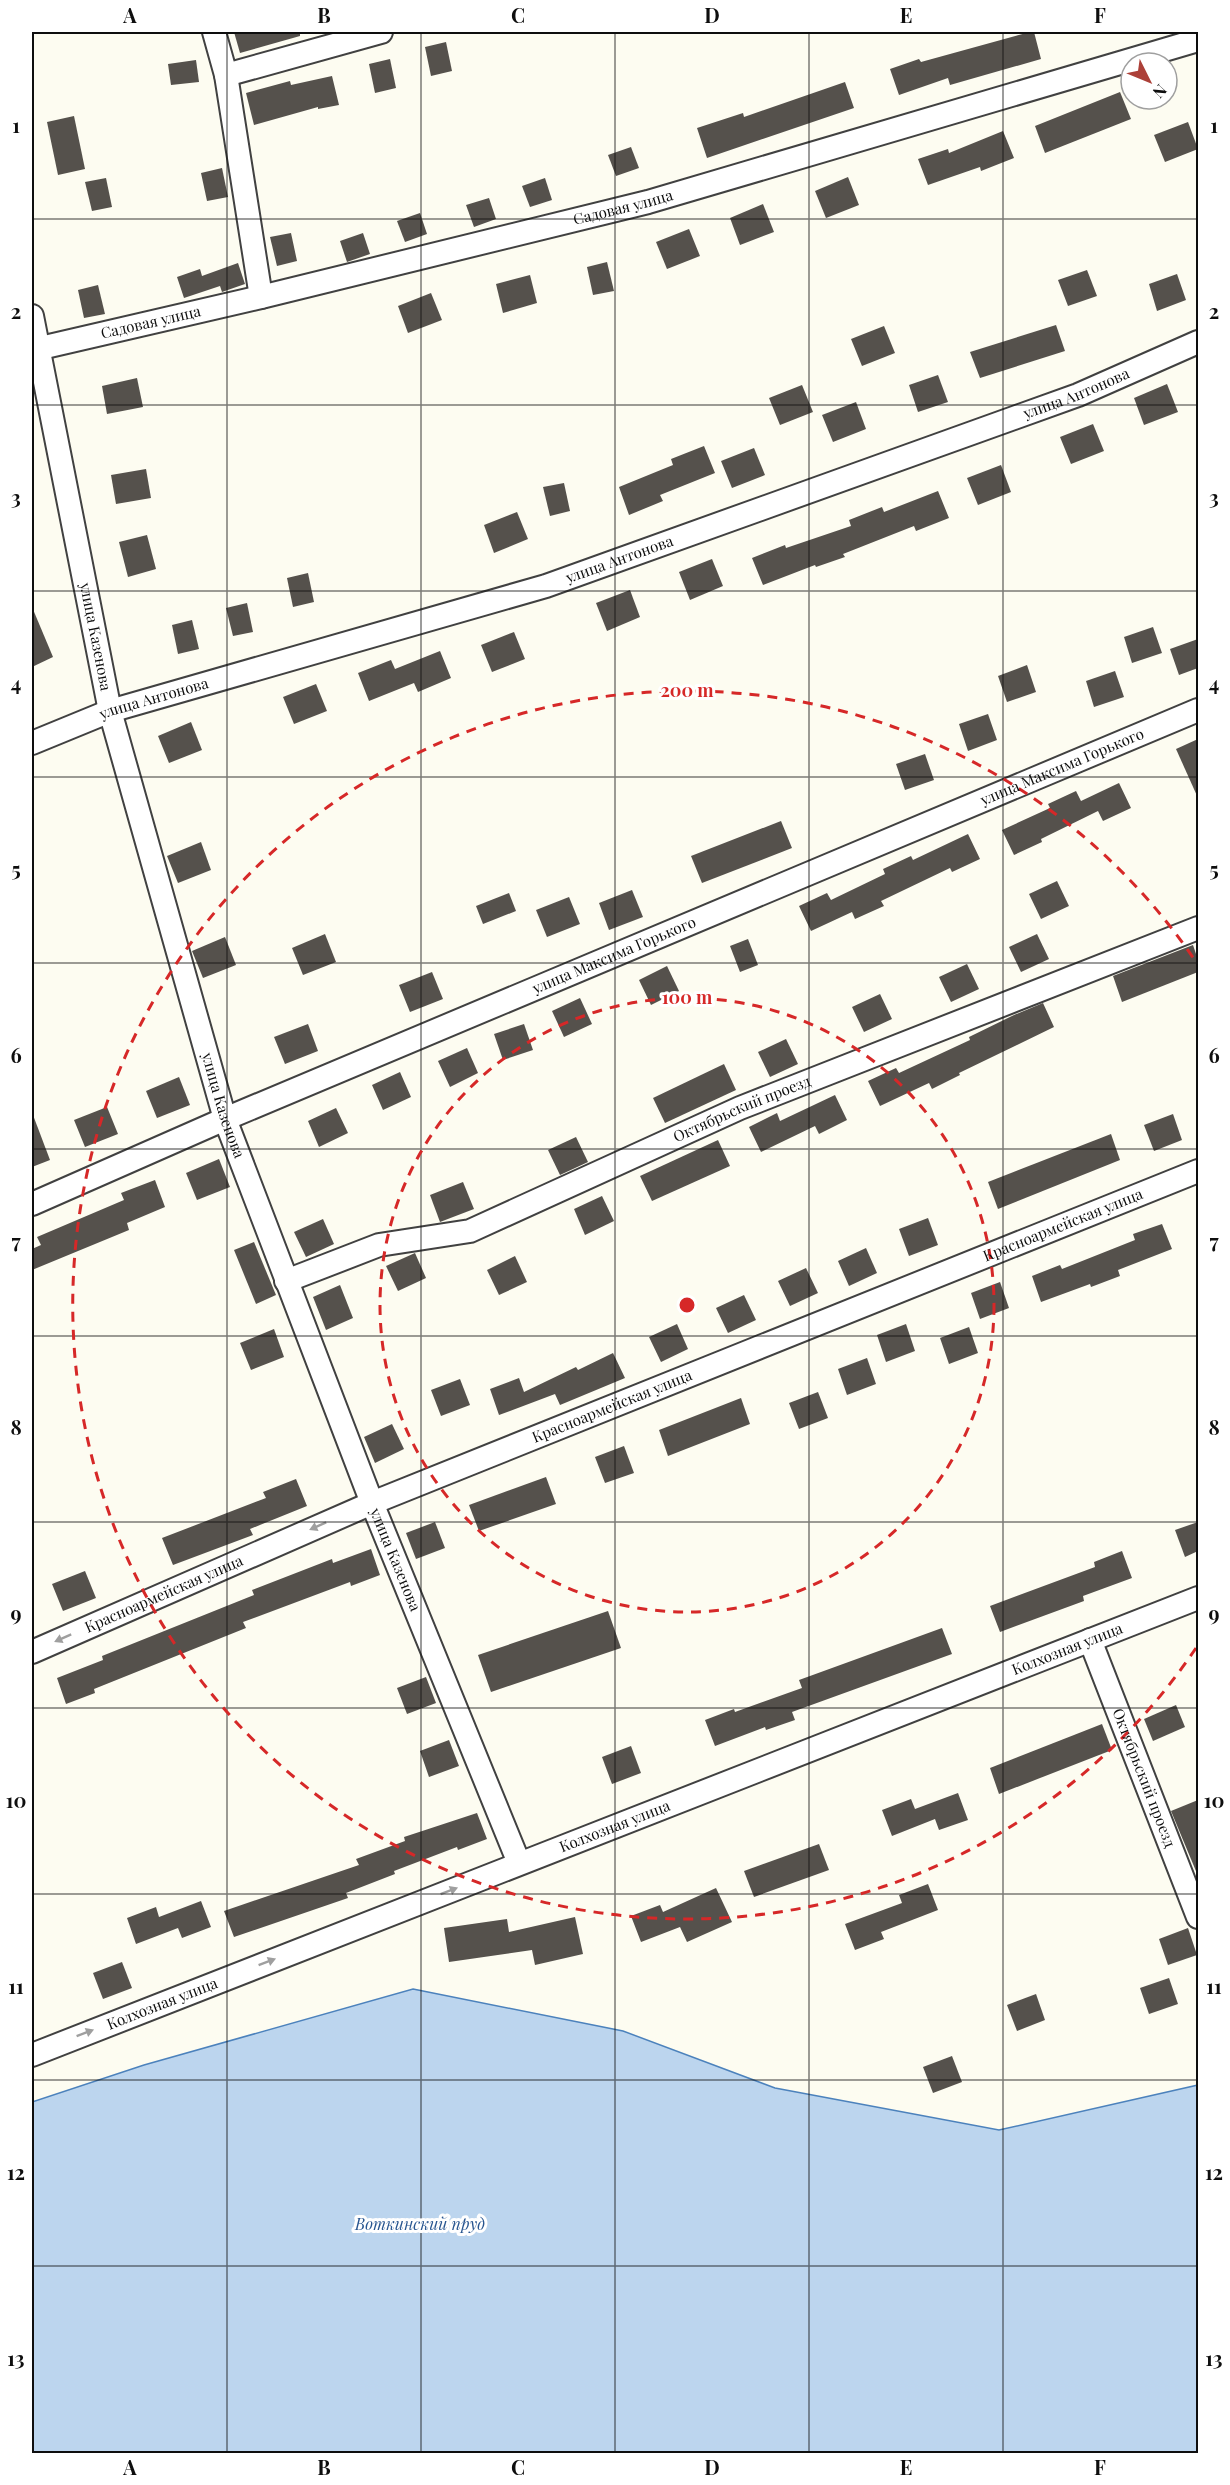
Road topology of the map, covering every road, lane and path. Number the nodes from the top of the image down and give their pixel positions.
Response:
1 (214, 32) edge
2 (381, 32) edge
3 (1198, 40) edge
4 (226, 75) junction
5 (261, 297) junction
6 (32, 316) edge
7 (1198, 342) edge
8 (35, 349) edge
9 (110, 711) junction
10 (1198, 711) edge
11 (32, 743) edge
12 (1198, 928) edge
13 (225, 1119) junction
14 (1198, 1171) edge
15 (32, 1204) edge
16 (286, 1281) junction
17 (372, 1503) junction
18 (1198, 1598) edge
19 (1090, 1640) junction
20 (32, 1652) edge
21 (519, 1863) junction
22 (1198, 1917) edge
23 (32, 2055) edge

1 - 4 street
2 - 4 street
3 - 5 street, Садовая улица
4 - 5 street
5 - 8 street, Садовая улица
6 - 8 street, улица Казенова
7 - 9 street, улица Антонова
8 - 9 street, улица Казенова
9 - 11 street, улица Антонова
9 - 13 street, улица Казенова
10 - 13 street, улица Максима Горького
12 - 16 street, Октябрьский проезд
13 - 15 street, улица Максима Горького
13 - 16 street, улица Казенова
14 - 17 street, Красноармейская улица
16 - 17 street, улица Казенова
17 -> 20 street, Красноармейская улица
17 - 21 street, улица Казенова
18 - 19 street, Колхозная улица
19 - 21 street, Колхозная улица
19 - 22 street, Октябрьский проезд
23 -> 21 street, Колхозная улица

